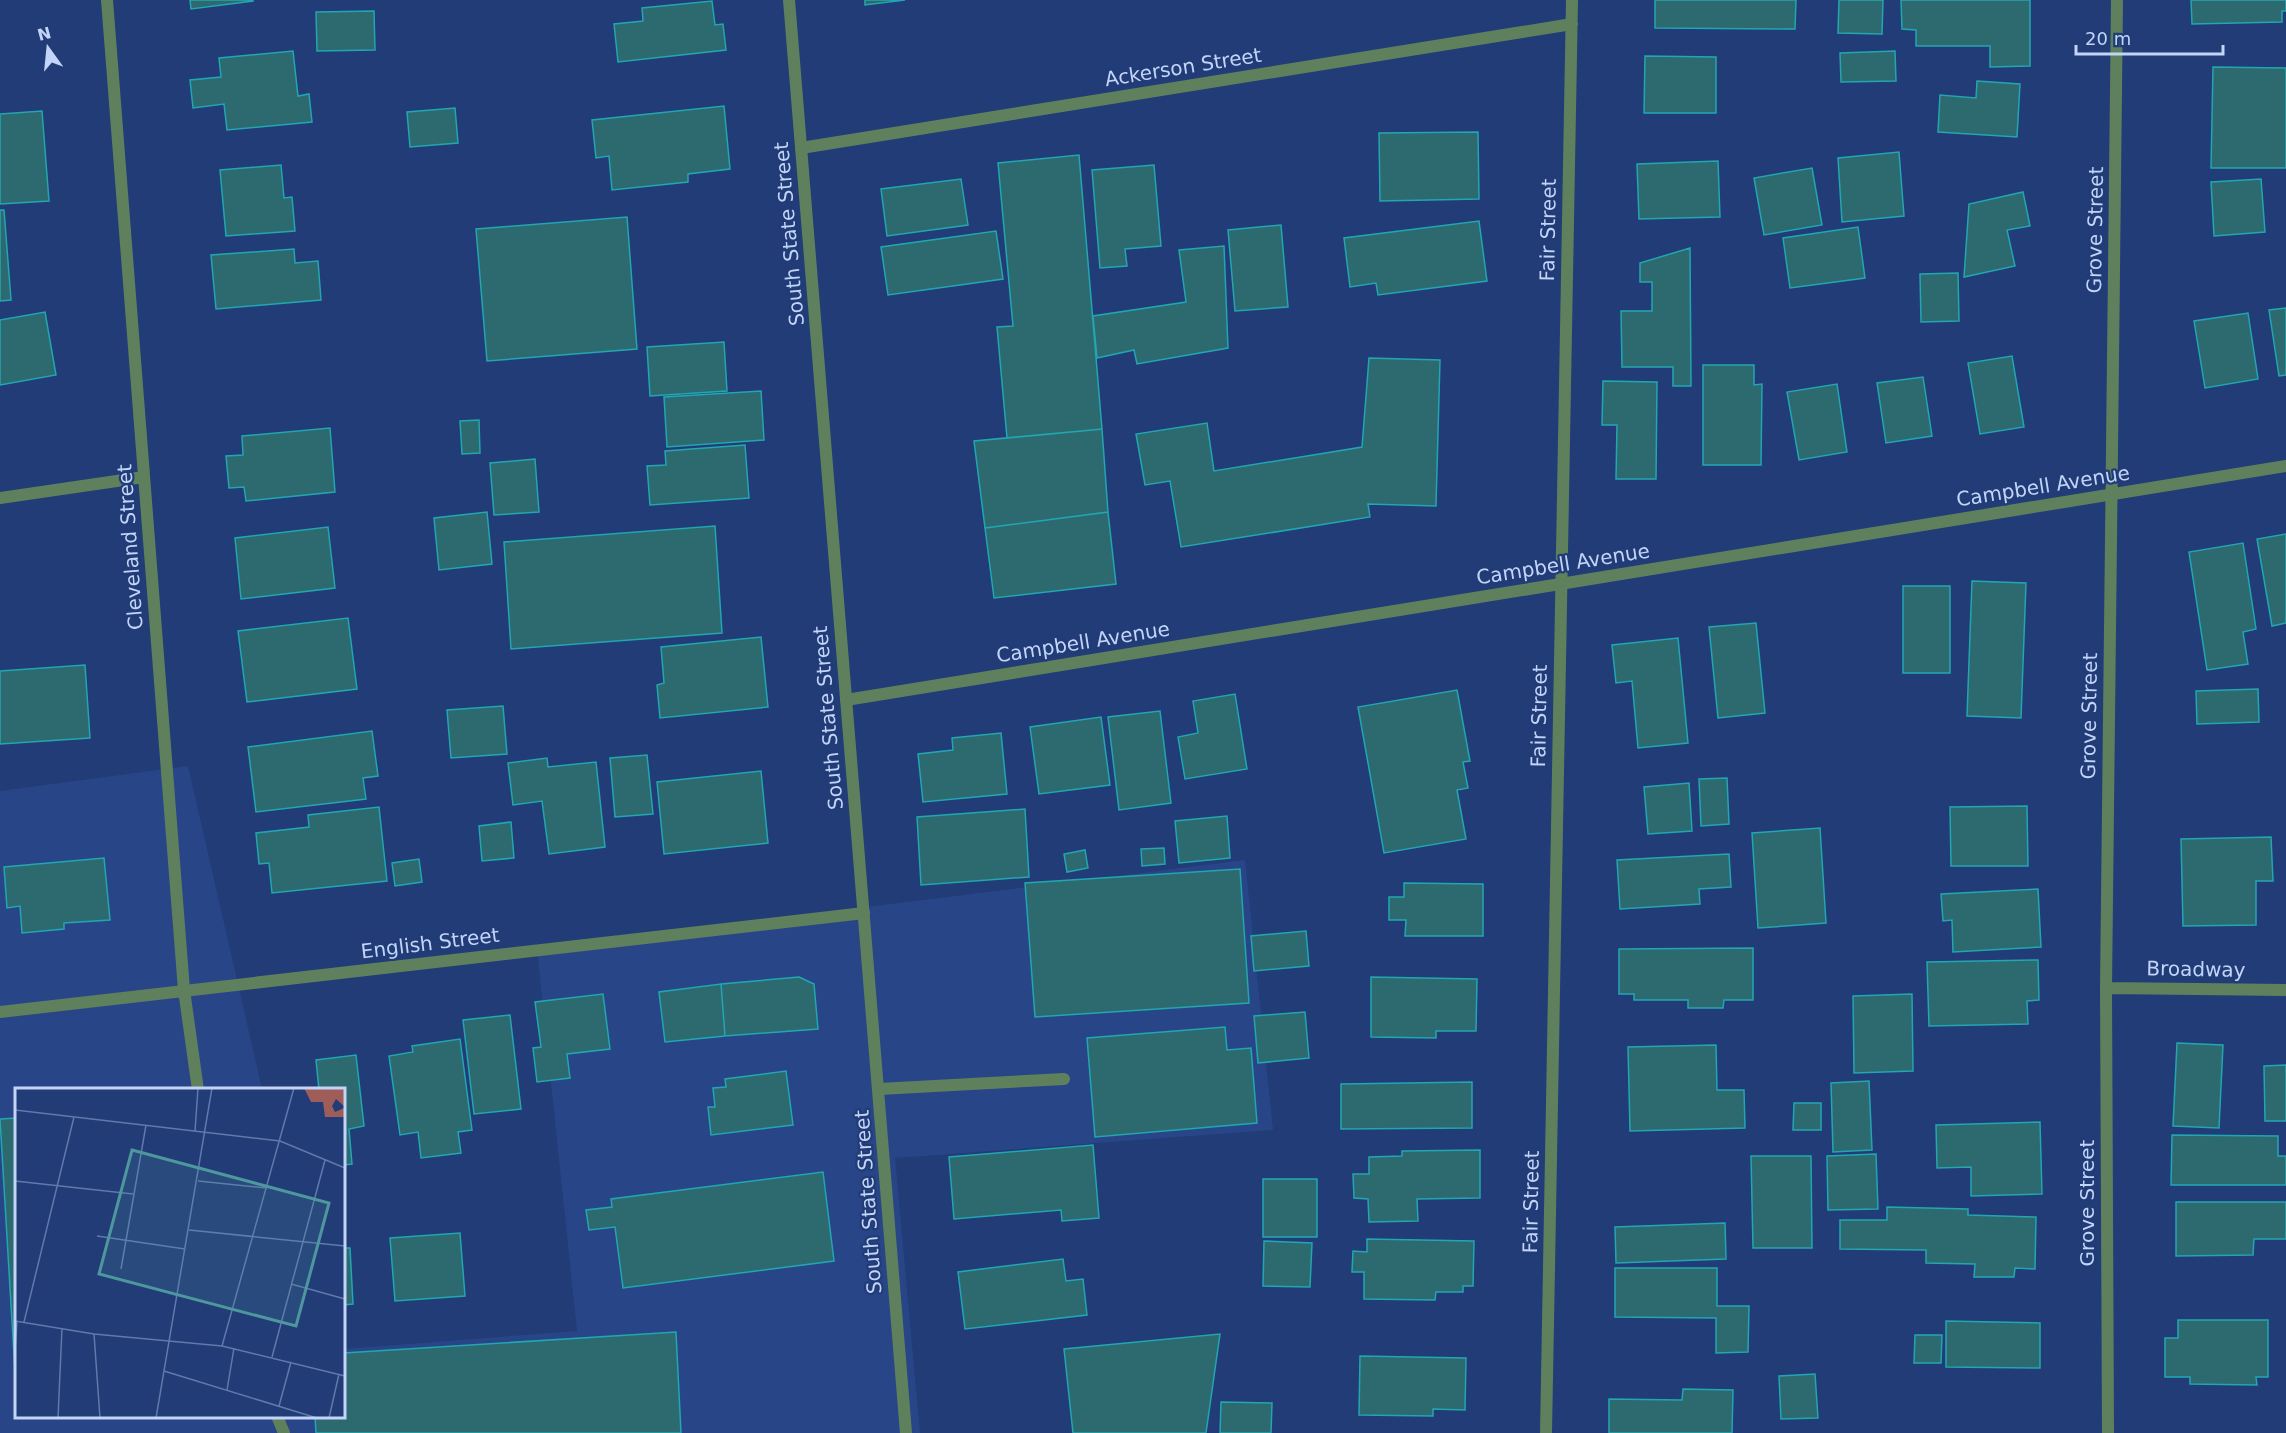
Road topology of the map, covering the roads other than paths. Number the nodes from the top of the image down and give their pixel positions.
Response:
1 (107, 0) edge
2 (789, 0) edge
3 (1572, 0) edge
4 (2117, 0) edge
5 (1572, 24) junction
6 (801, 148) junction
7 (2286, 466) edge
8 (144, 477) junction
9 (2111, 494) junction
10 (0, 498) edge
11 (1561, 584) junction
12 (846, 700) junction
13 (864, 913) junction
14 (2106, 988) junction
15 (184, 990) junction
16 (2286, 990) edge
17 (0, 1012) edge
18 (1064, 1079) dead end
19 (198, 1088) edge
20 (879, 1089) junction
21 (278, 1418) edge
22 (284, 1433) edge
23 (906, 1433) edge
24 (1546, 1433) edge
25 (2108, 1433) edge

1 - 8 street, Cleveland Street
2 - 6 street, South State Street
3 - 5 street, Fair Street
4 - 9 street, Grove Street
5 - 6 street, Ackerson Street
5 - 11 street, Fair Street
6 - 12 street, South State Street
7 - 9 street, Campbell Avenue
8 - 10 street
8 - 15 street, Cleveland Street
9 - 11 street, Campbell Avenue
9 - 14 street, Grove Street
11 - 12 street, Campbell Avenue
11 - 24 street, Fair Street
12 - 13 street, South State Street
13 - 15 street, English Street
13 - 20 street, South State Street
14 - 16 street, Broadway
14 - 25 street, Grove Street
15 - 17 street, English Street
15 - 19 street, Cleveland Street
18 - 20 street
20 - 23 street, South State Street
21 - 22 street

